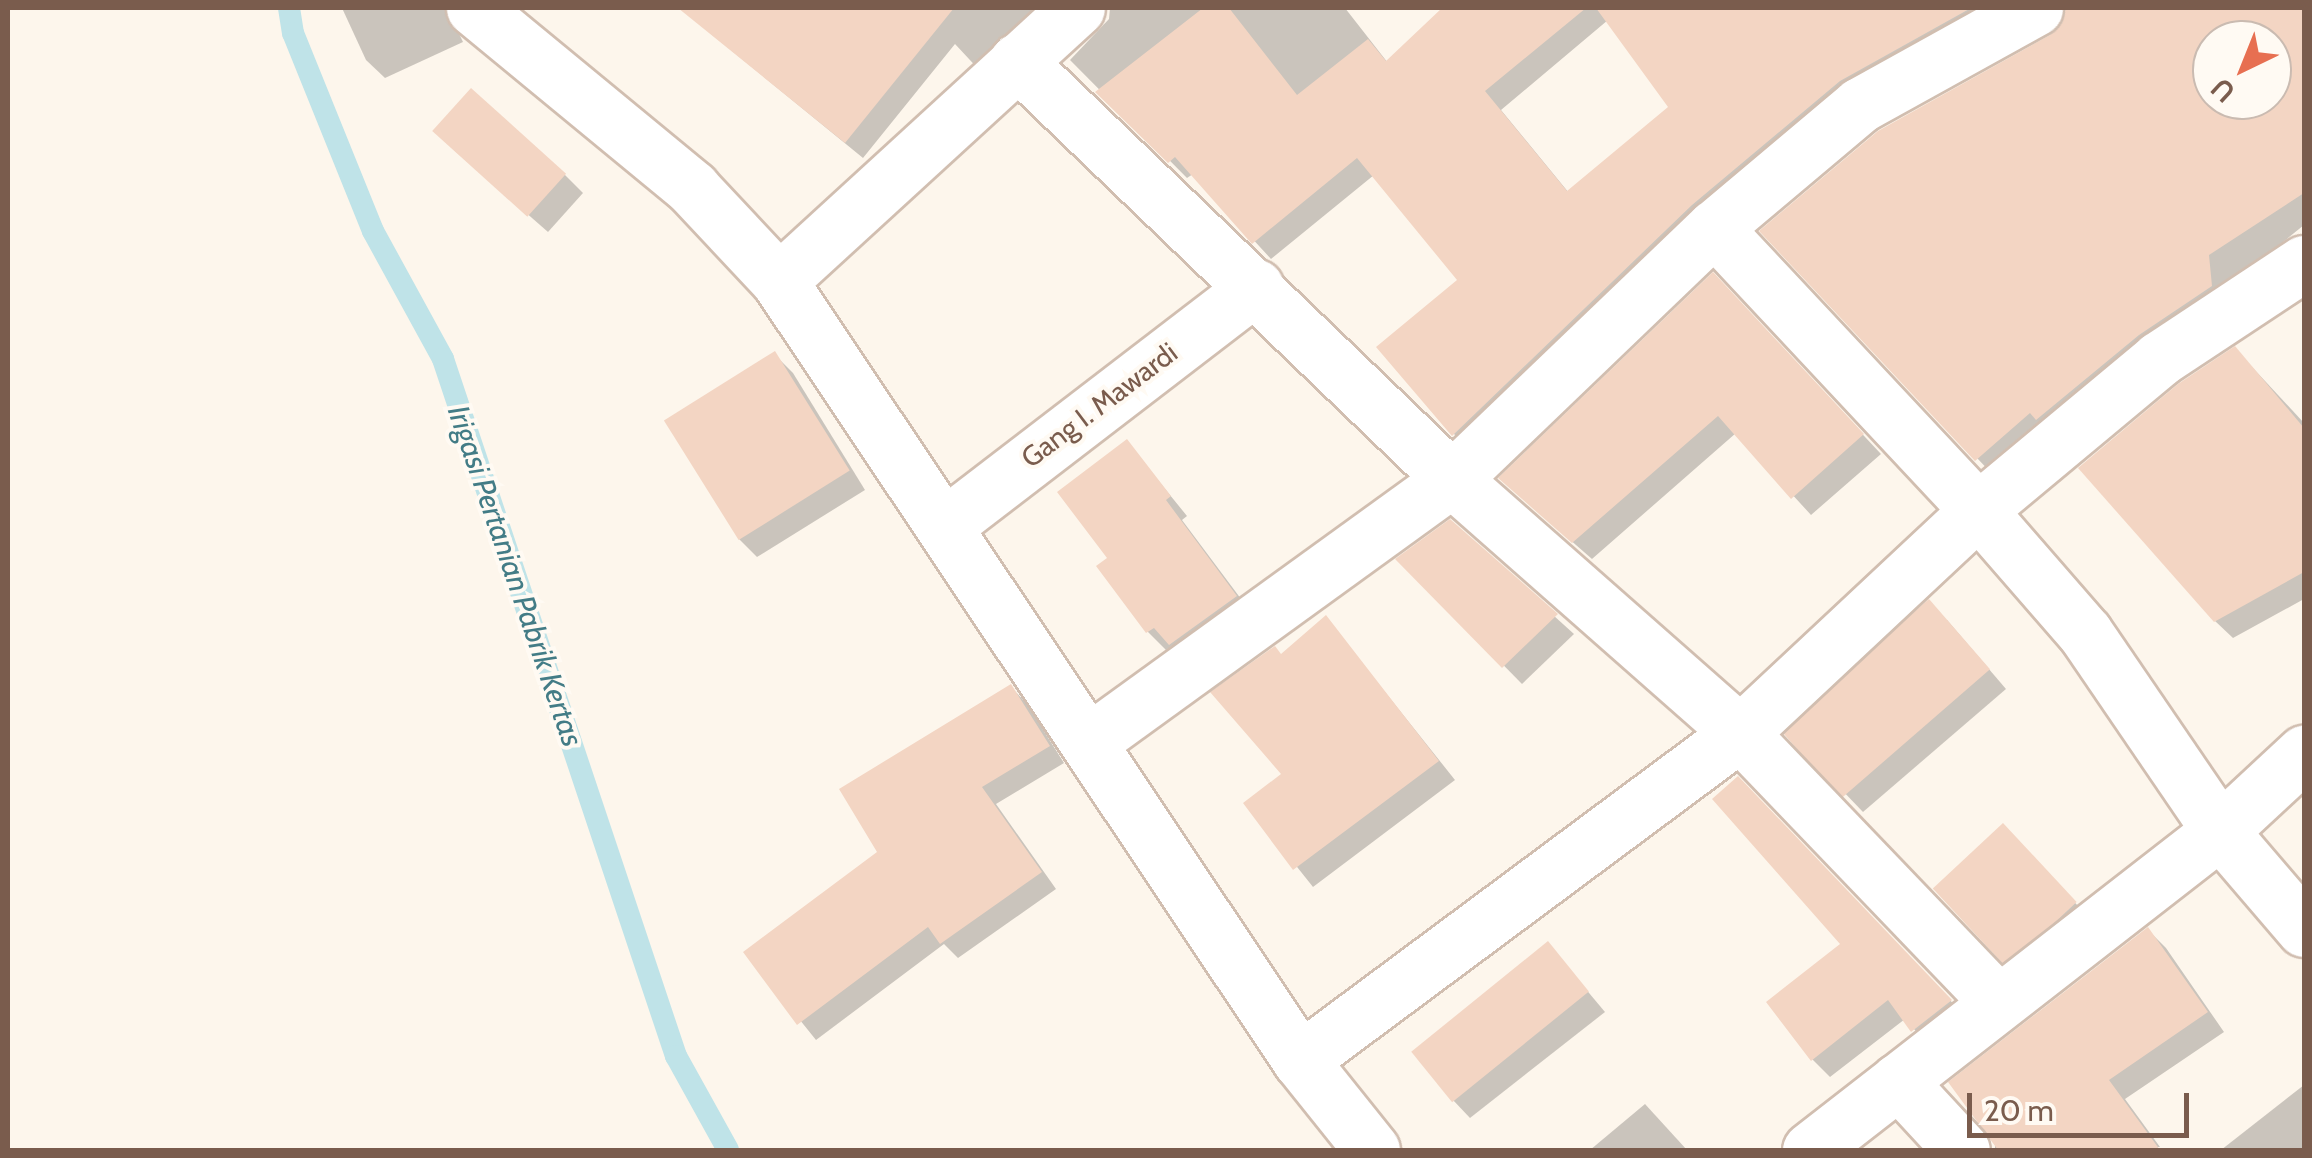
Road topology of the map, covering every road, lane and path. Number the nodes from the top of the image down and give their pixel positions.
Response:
1 (474, 8) edge
2 (1077, 8) edge
3 (2035, 8) edge
4 (1017, 61) junction
5 (1714, 228) junction
6 (2304, 263) edge
7 (779, 280) junction
8 (1256, 287) junction
9 (1452, 480) junction
10 (1978, 510) junction
11 (944, 526) junction
12 (1740, 733) junction
13 (1090, 741) junction
14 (2304, 753) edge
15 (2220, 831) junction
16 (2304, 929) edge
17 (1998, 1002) junction
18 (1300, 1060) junction
19 (1898, 1081) junction
20 (1372, 1150) edge
21 (1810, 1150) edge
22 (1962, 1150) edge

1 - 7 street
2 - 4 street
3 - 5 street
4 - 7 street
4 - 8 street
5 - 9 street
5 - 10 street
6 - 10 street
7 - 11 street
8 - 9 street
8 - 11 street, Gang I. Mawardi
9 - 12 street
9 - 13 street
10 - 12 street
10 - 15 street
11 - 13 street
12 - 17 street
12 - 18 street
13 - 18 street
14 - 15 street
15 - 16 street
15 - 17 street
17 - 19 street
18 - 20 street
19 - 21 street
19 - 22 street

